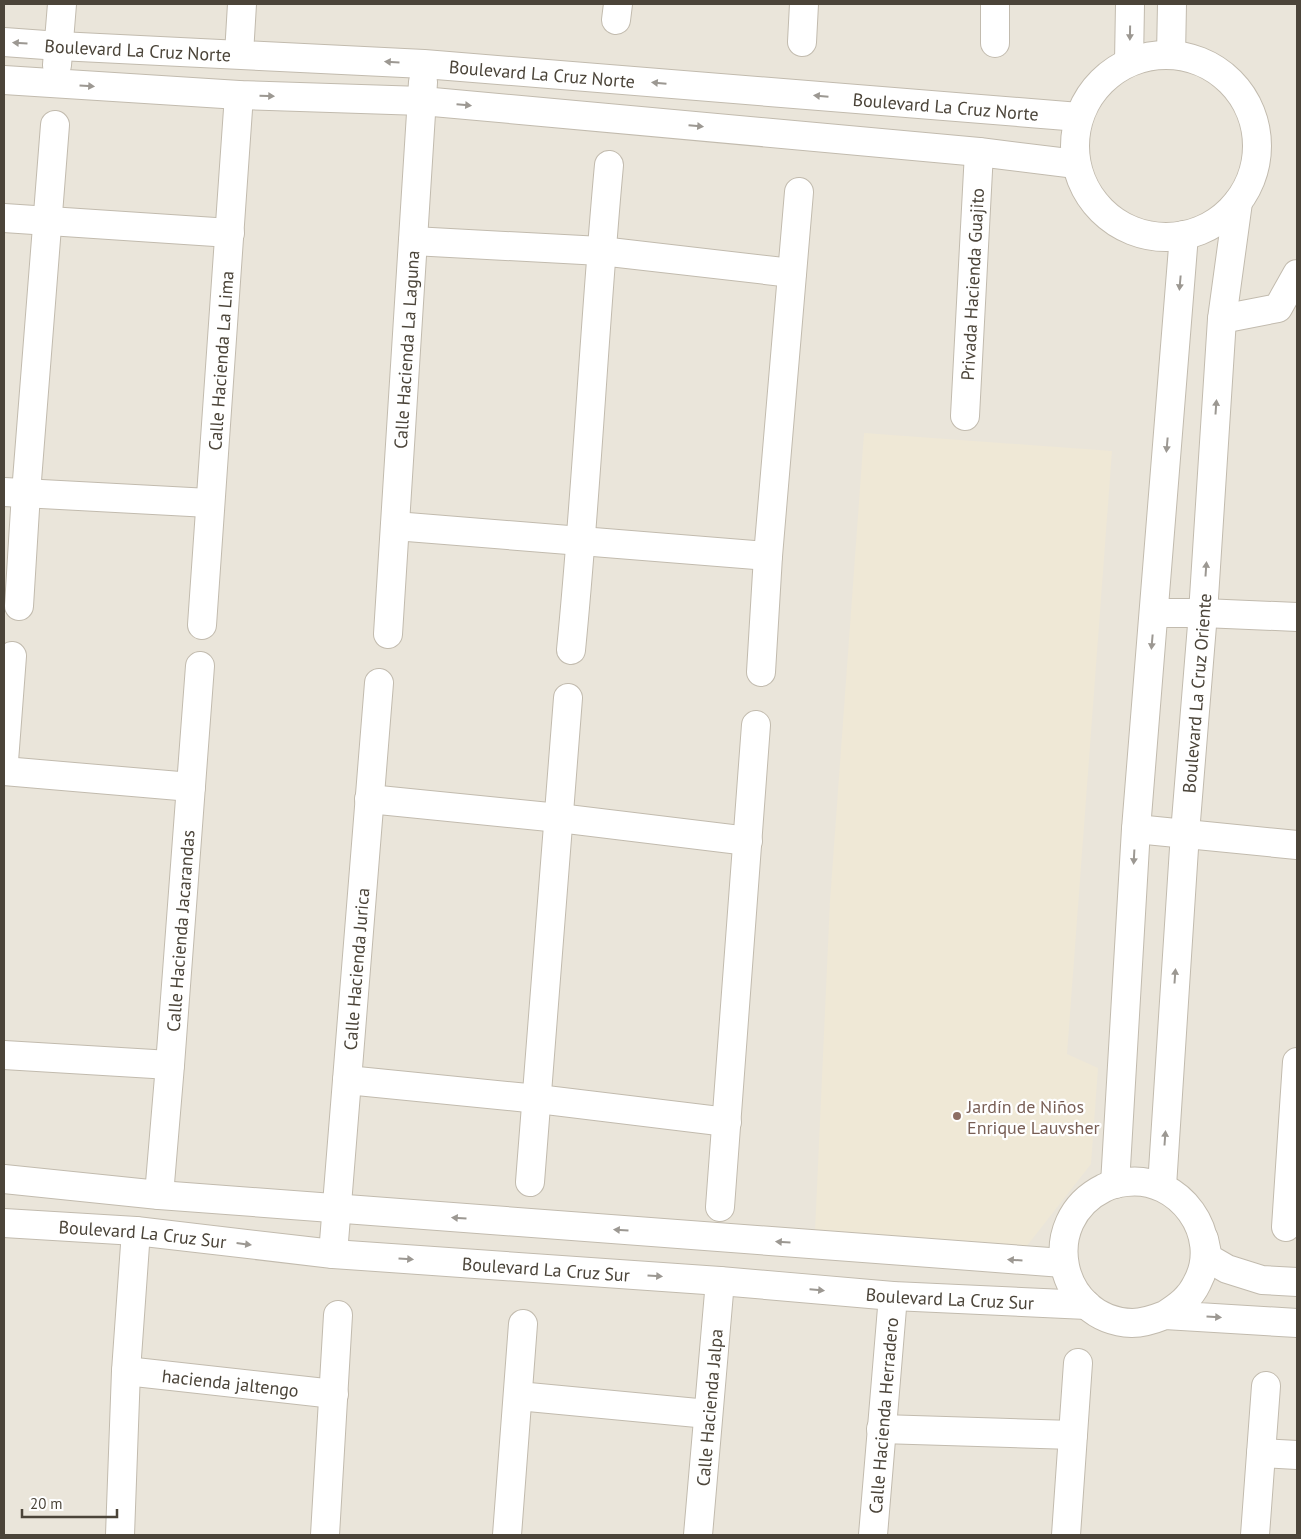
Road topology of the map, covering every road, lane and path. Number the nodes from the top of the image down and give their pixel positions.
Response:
1 (62, 4) edge
2 (242, 4) edge
3 (804, 4) edge
4 (995, 4) edge
5 (1130, 4) edge
6 (1172, 4) edge
7 (4, 42) edge
8 (802, 42) dead end
9 (995, 43) dead end
10 (59, 46) junction
11 (239, 54) junction
12 (1171, 55) junction
13 (1129, 62) junction
14 (424, 64) junction
15 (4, 80) edge
16 (56, 84) junction
17 (239, 95) junction
18 (422, 101) junction
19 (1079, 117) junction
20 (55, 125) dead end
21 (979, 152) junction
22 (1076, 164) junction
23 (609, 165) dead end
24 (799, 192) dead end
25 (1238, 202) junction
26 (4, 218) edge
27 (48, 222) junction
28 (230, 233) junction
29 (1184, 235) junction
30 (413, 241) junction
31 (601, 251) junction
32 (792, 273) junction
33 (1297, 274) edge
34 (1222, 319) junction
35 (965, 416) dead end
36 (15, 492) edge
37 (209, 503) junction
38 (395, 526) junction
39 (582, 542) junction
40 (768, 556) junction
41 (19, 606) dead end
42 (1154, 613) junction
43 (1203, 613) junction
44 (1297, 618) edge
45 (202, 625) dead end
46 (388, 634) dead end
47 (571, 650) dead end
48 (12, 656) dead end
49 (200, 666) dead end
50 (761, 672) dead end
51 (379, 683) dead end
52 (568, 698) dead end
53 (756, 725) dead end
54 (4, 761) edge
55 (4, 771) edge
56 (191, 787) junction
57 (369, 799) junction
58 (559, 818) junction
59 (1136, 829) junction
60 (1185, 833) junction
61 (748, 841) junction
62 (1297, 844) edge
63 (4, 1055) edge
64 (1297, 1062) edge
65 (170, 1065) junction
66 (347, 1080) junction
67 (538, 1099) junction
68 (727, 1122) junction
69 (1295, 1125) edge
70 (4, 1179) edge
71 (530, 1182) dead end
72 (1115, 1184) junction
73 (1162, 1186) junction
74 (158, 1195) junction
75 (720, 1207) dead end
76 (336, 1209) junction
77 (4, 1223) edge
78 (1286, 1227) dead end
79 (136, 1231) junction
80 (1203, 1236) junction
81 (333, 1254) junction
82 (1063, 1263) junction
83 (720, 1281) junction
84 (1297, 1282) edge
85 (893, 1296) junction
86 (1087, 1306) junction
87 (338, 1315) dead end
88 (1165, 1315) junction
89 (1297, 1323) edge
90 (523, 1324) dead end
91 (1078, 1363) dead end
92 (126, 1371) junction
93 (1266, 1386) dead end
94 (334, 1394) junction
95 (518, 1396) junction
96 (708, 1414) junction
97 (881, 1429) junction
98 (1073, 1435) junction
99 (1261, 1453) junction
100 (1297, 1455) edge
101 (120, 1535) edge
102 (325, 1535) edge
103 (507, 1535) edge
104 (698, 1535) edge
105 (873, 1535) edge
106 (1066, 1535) edge
107 (1255, 1535) edge

1 - 10 street
2 - 11 street
3 - 8 street
4 - 9 street
5 -> 13 street
6 - 12 street
10 -> 7 street, Boulevard La Cruz Norte
10 - 11 street, Boulevard La Cruz Norte
10 - 16 street
14 -> 11 street, Boulevard La Cruz Norte
12 - 13 street
12 - 25 street
13 - 19 street
14 - 18 street, Calle Hacienda La Laguna
19 -> 14 street, Boulevard La Cruz Norte
15 - 16 street
16 -> 17 street
17 -> 18 street
17 - 28 street, Calle Hacienda La Lima
18 -> 21 street
18 - 30 street, Calle Hacienda La Laguna
19 - 22 street
20 - 27 street
21 - 22 street
21 - 35 street, Privada Hacienda Guajito
22 - 29 street
23 - 31 street
24 - 32 street
25 - 29 street
25 - 34 street, Boulevard La Cruz Oriente
26 - 27 street
27 - 28 street
27 - 36 street
28 - 37 street, Calle Hacienda La Lima
29 -> 42 street
30 - 31 street
30 - 38 street, Calle Hacienda La Laguna
31 - 32 street
31 - 39 street
32 - 40 street
33 - 34 street
43 -> 34 street, Boulevard La Cruz Oriente
36 - 37 street
36 - 41 street
37 - 45 street, Calle Hacienda La Lima
38 - 39 street
38 - 46 street, Calle Hacienda La Laguna
39 - 40 street
39 - 47 street
40 - 50 street
42 - 43 street
42 -> 59 street
43 - 44 street
43 - 60 street, Boulevard La Cruz Oriente
48 - 54 street
49 - 56 street, Calle Hacienda Jacarandas
51 - 57 street, Calle Hacienda Jurica
52 - 58 street
53 - 61 street
55 - 56 street
56 - 65 street, Calle Hacienda Jacarandas
57 - 58 street
57 - 66 street, Calle Hacienda Jurica
58 - 61 street
58 - 67 street
59 - 60 street
59 -> 72 street
60 - 62 street
73 -> 60 street, Boulevard La Cruz Oriente
61 - 68 street
63 - 65 street
64 - 69 street
65 - 74 street, Calle Hacienda Jacarandas
66 - 67 street
66 - 76 street, Calle Hacienda Jurica
67 - 68 street
67 - 71 street
68 - 75 street
69 - 78 street
70 - 74 street
72 - 73 street
72 - 82 street
73 - 80 street
74 - 76 street
76 - 81 street, Calle Hacienda Jurica
82 -> 76 street
77 - 79 street, Boulevard La Cruz Sur
79 -> 81 street, Boulevard La Cruz Sur
79 - 92 street
80 - 84 street
80 - 88 street
81 -> 83 street, Boulevard La Cruz Sur
82 - 86 street
83 -> 85 street, Boulevard La Cruz Sur
83 - 96 street, Calle Hacienda Jalpa
85 - 86 street, Boulevard La Cruz Sur
85 - 97 street, Calle Hacienda Herradero
86 - 88 street
87 - 94 street
88 -> 89 street
90 - 95 street
91 - 98 street
92 - 94 street, hacienda jaltengo
92 - 101 street
93 - 99 street
94 - 102 street
95 - 96 street
95 - 103 street
96 - 104 street, Calle Hacienda Jalpa
97 - 98 street
97 - 105 street, Calle Hacienda Herradero
98 - 106 street
99 - 100 street
99 - 107 street

